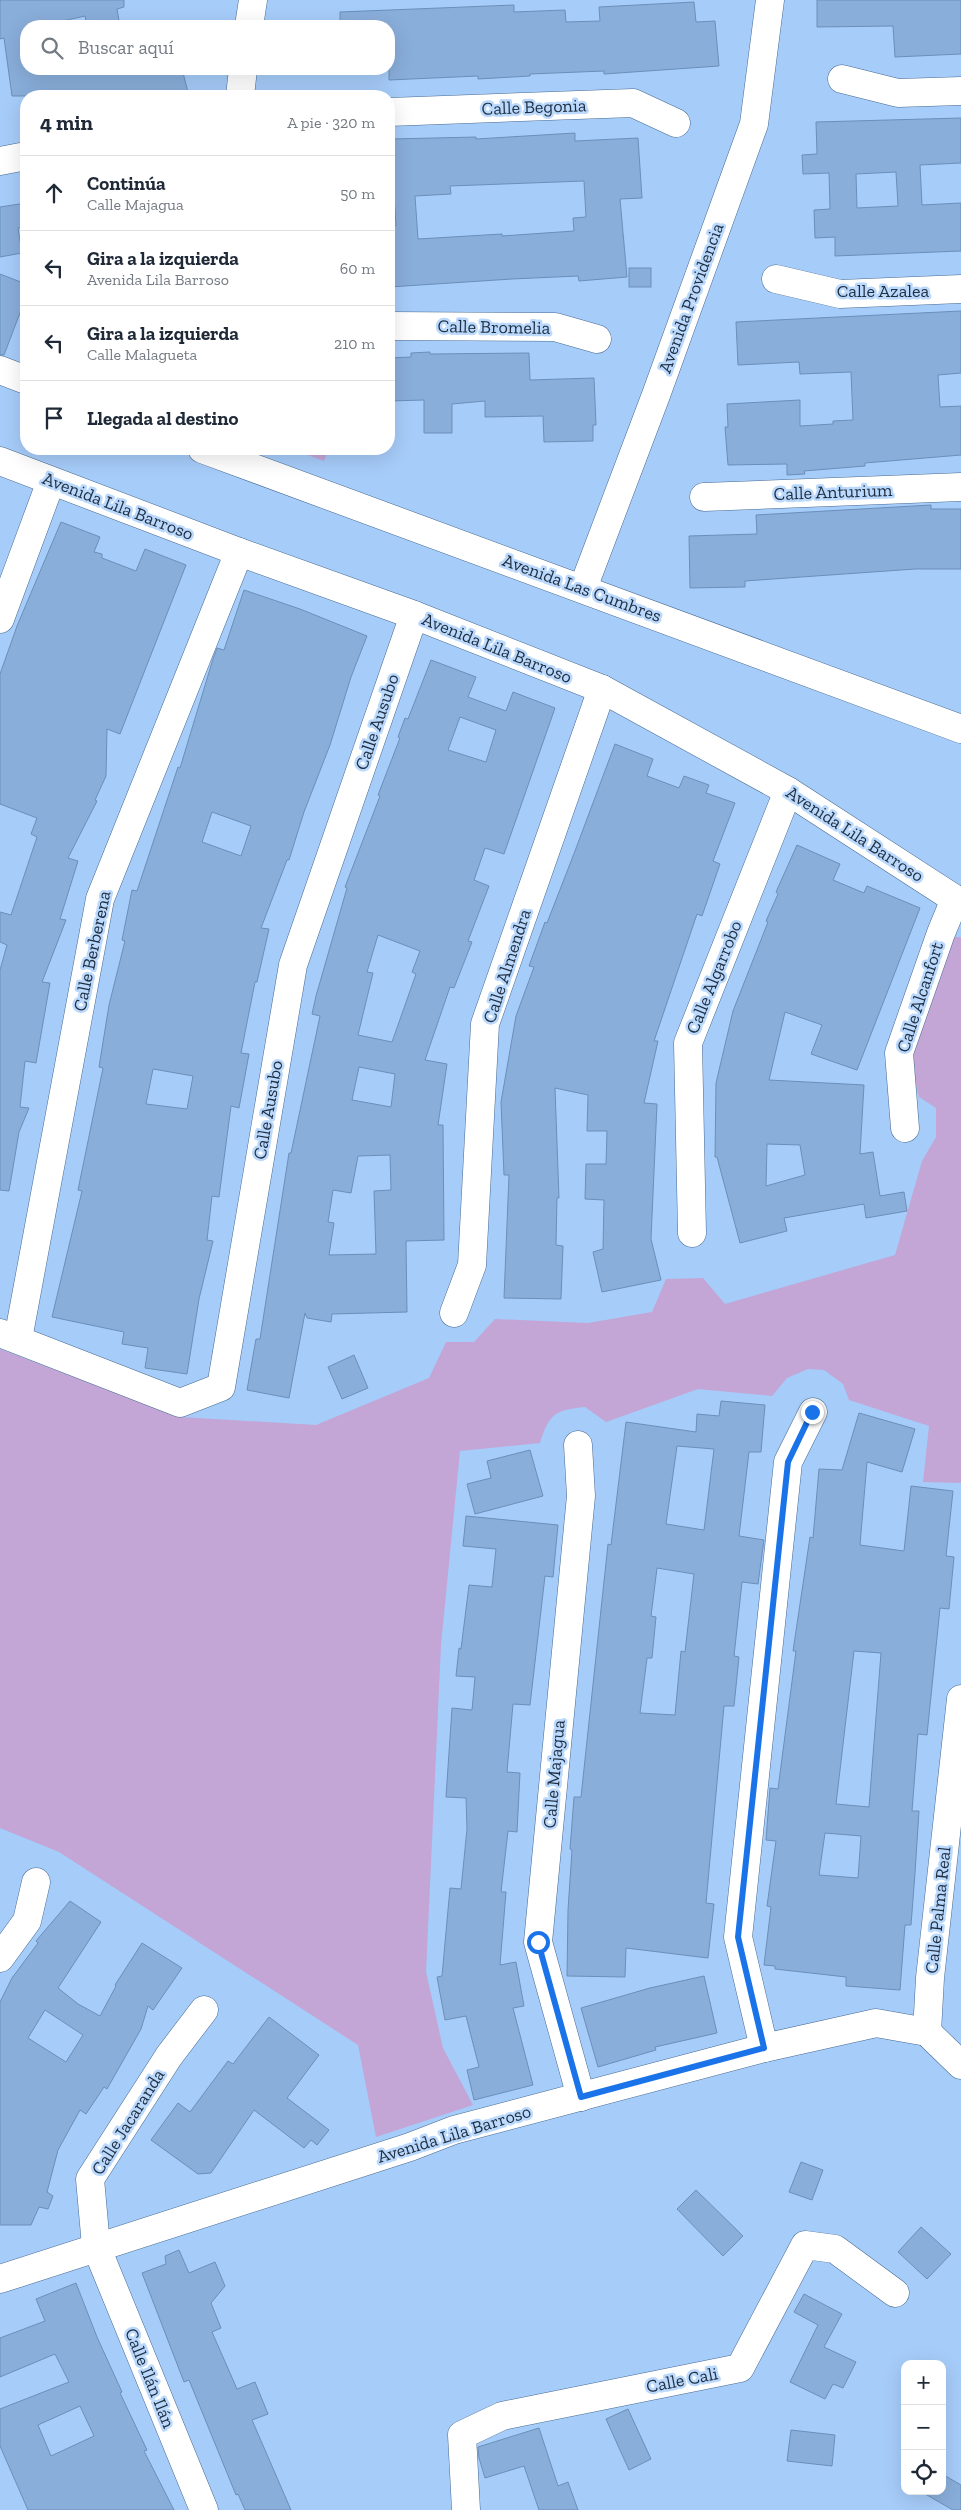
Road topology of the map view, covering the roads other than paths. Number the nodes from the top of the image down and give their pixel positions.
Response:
1 (253, 0) edge
2 (770, 0) edge
3 (250, 20) edge
4 (242, 75) edge
5 (842, 79) dead end
6 (241, 90) edge
7 (961, 91) edge
8 (395, 112) edge
9 (676, 123) dead end
10 (20, 157) edge
11 (0, 161) edge
12 (776, 279) dead end
13 (961, 290) edge
14 (395, 326) edge
15 (597, 339) dead end
16 (0, 370) edge
17 (20, 378) edge
18 (218, 455) edge
19 (0, 461) edge
20 (51, 481) junction
21 (961, 487) edge
22 (704, 497) dead end
23 (239, 552) junction
24 (583, 588) junction
25 (414, 615) junction
26 (0, 619) edge
27 (602, 689) junction
28 (961, 729) edge
29 (788, 790) junction
30 (958, 901) edge
31 (905, 1128) dead end
32 (692, 1233) dead end
33 (454, 1312) dead end
34 (9, 1336) edge
35 (812, 1412) dead end
36 (578, 1445) dead end
37 (961, 1699) edge
38 (36, 1882) dead end
39 (0, 1958) edge
40 (204, 2010) dead end
41 (927, 2032) junction
42 (764, 2048) junction
43 (961, 2065) edge
44 (581, 2097) junction
45 (96, 2246) junction
46 (0, 2279) edge
47 (895, 2293) dead end
48 (204, 2510) edge
49 (466, 2510) edge

1 - 3 street
2 - 24 street, Avenida Providencia
4 - 6 street
5 - 7 street
8 - 9 street, Calle Begonia
10 - 11 street
12 - 13 street, Calle Azalea
14 - 15 street, Calle Bromelia
16 - 17 street
18 - 24 street, Avenida Las Cumbres
19 - 20 street, Avenida Lila Barroso
20 - 23 street, Avenida Lila Barroso
20 - 26 street
21 - 22 street, Calle Anturium
23 - 25 street, Avenida Lila Barroso
23 - 34 street, Calle Berberena
24 - 28 street, Avenida Las Cumbres
25 - 27 street, Avenida Lila Barroso
25 - 34 street, Calle Ausubo
27 - 29 street, Avenida Lila Barroso
27 - 33 street, Calle Almendra
29 - 30 street, Avenida Lila Barroso
29 - 32 street, Calle Algarrobo
30 - 31 street, Calle Alcanfort
35 - 42 street
36 - 44 street, Calle Majagua
37 - 41 street, Calle Palma Real
38 - 39 street
40 - 45 street, Calle Jacaranda
41 - 42 street, Avenida Lila Barroso
41 - 43 street
42 - 44 street, Avenida Lila Barroso
44 - 45 street, Avenida Lila Barroso
45 - 46 street, Avenida Lila Barroso
45 - 48 street, Calle Ilán Ilán
47 - 49 street, Calle Cali

